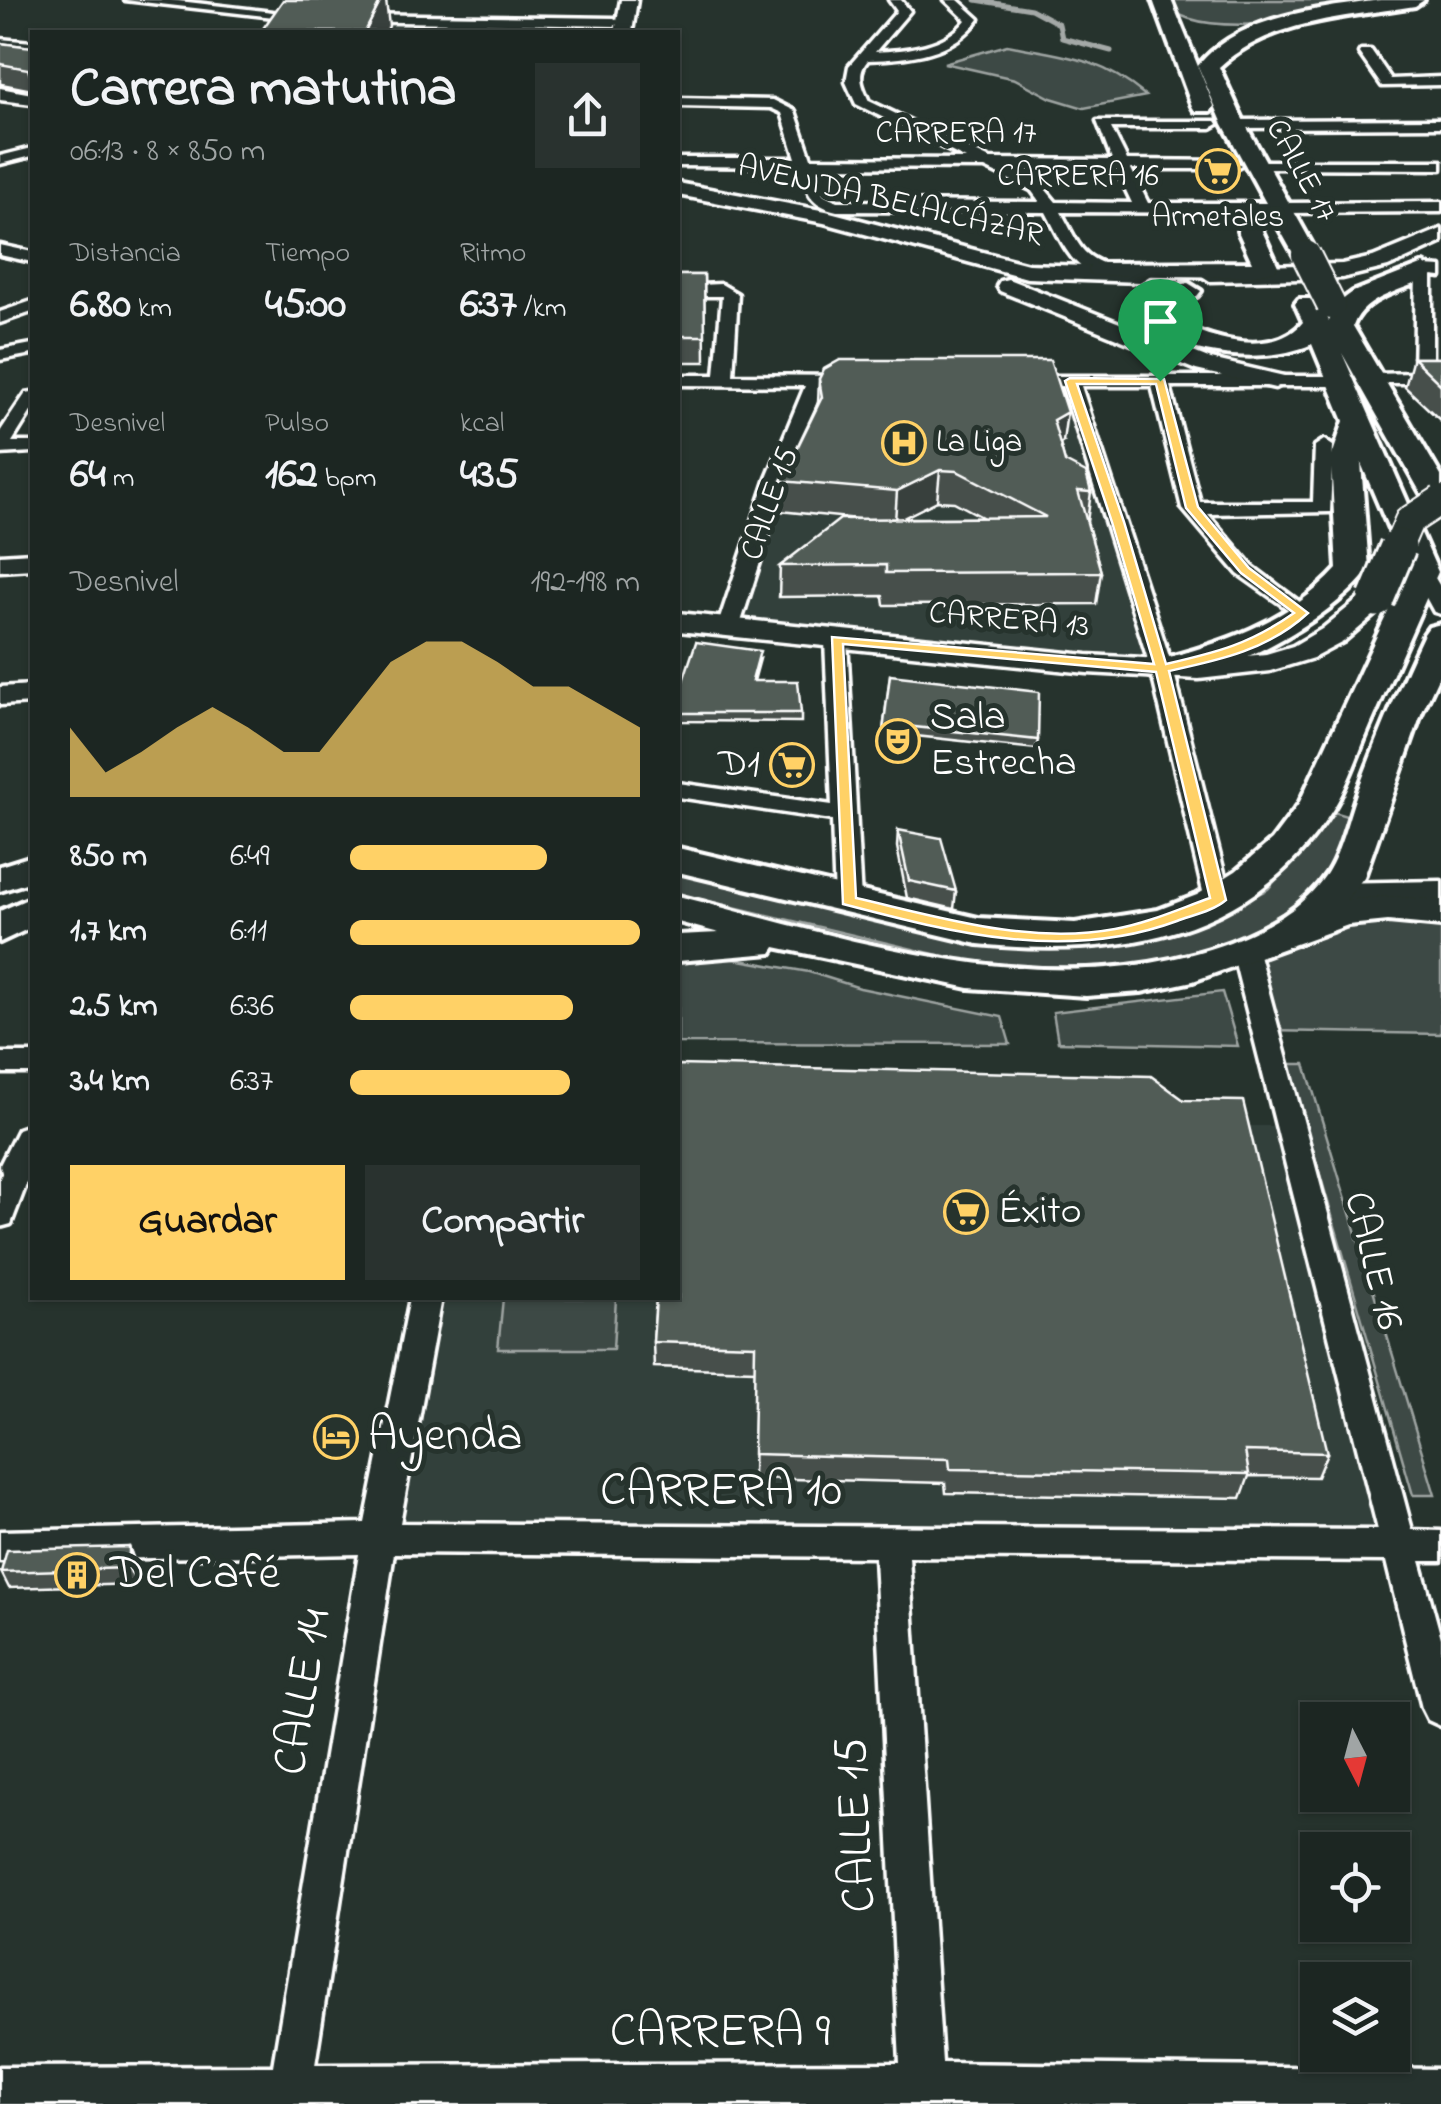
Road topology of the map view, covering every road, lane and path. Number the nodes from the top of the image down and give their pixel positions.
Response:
1 (131, 0) edge
2 (294, 0) edge
3 (618, 0) edge
4 (629, 0) edge
5 (896, 0) edge
6 (951, 0) edge
7 (1415, 0) edge
8 (1164, 3) edge
9 (287, 17) junction
10 (322, 17) edge
11 (338, 18) edge
12 (1196, 18) dead end
13 (1228, 24) dead end
14 (1284, 25) junction
15 (617, 29) edge
16 (277, 30) edge
17 (0, 44) edge
18 (30, 46) edge
19 (1366, 53) dead end
20 (862, 56) junction
21 (1441, 81) edge
22 (0, 94) edge
23 (30, 99) edge
24 (680, 102) edge
25 (0, 104) edge
26 (30, 108) edge
27 (1222, 124) junction
28 (1441, 124) edge
29 (1429, 146) edge
30 (30, 153) edge
31 (0, 161) edge
32 (680, 162) edge
33 (807, 164) junction
34 (992, 164) junction
35 (1121, 164) junction
36 (1246, 165) junction
37 (30, 168) edge
38 (682, 200) edge
39 (1055, 207) junction
40 (1142, 208) junction
41 (1270, 208) junction
42 (1441, 208) edge
43 (1441, 235) edge
44 (0, 250) edge
45 (30, 257) edge
46 (1074, 258) junction
47 (1435, 268) edge
48 (1100, 270) junction
49 (1132, 275) junction
50 (1017, 278) junction
51 (680, 290) edge
52 (1188, 291) junction
53 (30, 307) edge
54 (1324, 314) junction
55 (2, 318) edge
56 (30, 327) edge
57 (30, 348) edge
58 (0, 354) edge
59 (1432, 378) edge
60 (680, 380) edge
61 (724, 380) junction
62 (816, 380) junction
63 (1342, 380) junction
64 (1373, 380) junction
65 (878, 381) edge
66 (993, 381) edge
67 (1070, 381) junction
68 (1160, 381) junction
69 (1275, 381) junction
70 (30, 400) edge
71 (1358, 420) junction
72 (1441, 444) edge
73 (1324, 446) dead end
74 (0, 447) edge
75 (30, 447) edge
76 (1441, 501) edge
77 (1192, 508) junction
78 (0, 562) edge
79 (30, 562) edge
80 (1432, 580) edge
81 (1376, 599) junction
82 (1441, 608) edge
83 (1302, 613) junction
84 (680, 622) edge
85 (728, 628) junction
86 (1441, 634) edge
87 (836, 640) junction
88 (1162, 669) junction
89 (30, 694) edge
90 (0, 696) edge
91 (680, 790) edge
92 (1316, 808) junction
93 (845, 814) junction
94 (680, 860) edge
95 (30, 869) edge
96 (0, 879) edge
97 (1441, 892) edge
98 (1333, 894) junction
99 (1218, 900) junction
100 (848, 901) junction
101 (680, 910) edge
102 (30, 911) edge
103 (1441, 913) edge
104 (0, 928) edge
105 (1294, 930) junction
106 (814, 944) junction
107 (680, 948) edge
108 (1245, 951) junction
109 (0, 1063) edge
110 (30, 1063) edge
111 (21, 1162) edge
112 (0, 1216) edge
113 (425, 1300) edge
114 (380, 1538) junction
115 (891, 1540) junction
116 (1397, 1545) junction
117 (0, 1546) edge
118 (1441, 1546) edge
119 (1441, 1708) edge
120 (0, 2088) edge
121 (1441, 2090) edge
122 (922, 2094) edge
123 (289, 2096) edge

1 - 9 street
2 - 9 street
3 - 15 main road
4 - 15 main road
5 - 20 street
6 - 20 street
7 - 14 main road, CALLE 17
8 - 12 main road
8 - 27 main road, CALLE 17
9 - 10 street
9 - 16 street
11 - 15 street
13 - 14 main road
14 - 27 main road, CALLE 17
17 - 18 street
19 - 21 street
20 - 34 street
22 - 23 main road
24 - 33 street
25 - 26 main road
27 - 29 street
27 - 35 street
27 - 36 main road, CALLE 17
28 - 29 street
29 - 36 street, CARRERA 17
30 - 31 street
31 - 37 street
32 - 33 street, CARRERA 17
33 - 34 street, CARRERA 17
33 - 39 street, CARRERA 16
34 - 35 street, CARRERA 17
34 - 39 street
35 - 36 street, CARRERA 17
35 - 40 street
36 - 41 main road, CALLE 17
38 - 50 main road, AVENIDA BELALCÁZAR
39 - 40 street, CARRERA 16
39 - 46 street
40 - 41 street, CARRERA 16
41 - 42 street, CARRERA 16
41 - 48 main road
41 - 54 main road, CALLE 17
43 - 49 main road, AVENIDA BELALCÁZAR
44 - 45 street
46 - 48 street
46 - 50 street
47 - 52 main road, AVENIDA BELALCÁZAR
47 - 54 main road
47 - 59 street
48 - 49 street
49 - 50 main road, AVENIDA BELALCÁZAR
50 - 52 main road, AVENIDA BELALCÁZAR
50 - 69 main road
51 - 61 street
52 - 54 main road
53 - 55 street
54 - 63 main road, CALLE 17
54 - 64 main road, CALLE 17
55 - 56 street
57 - 58 street
59 - 64 street
60 - 61 street
61 - 62 street
62 - 65 street
62 - 85 street, CALLE 15
63 - 69 street
63 - 71 main road, CALLE 17
64 - 72 main road
64 - 76 main road, CALLE 17
66 - 67 street
67 - 68 street
67 - 88 street
68 - 69 street
68 - 77 street
70 - 74 street
71 - 80 main road, CALLE 17
71 - 83 main road
73 - 77 street
74 - 75 street
76 - 81 main road, bridge
77 - 83 street
78 - 79 main road
80 - 82 street, CALLE 17
80 - 92 main road
81 - 88 main road, CARRERA 13
81 - 92 main road
83 - 88 main road
84 - 85 main road, CARRERA 13
85 - 87 main road, CARRERA 13
86 - 98 main road
87 - 88 main road, CARRERA 13
87 - 93 street
88 - 99 street
89 - 90 main road
91 - 93 street
92 - 99 main road
93 - 100 street
94 - 100 main road
95 - 96 main road
97 - 98 main road
98 - 105 main road
99 - 100 main road
101 - 106 main road
102 - 104 main road
103 - 105 main road
105 - 108 main road
106 - 107 main road
106 - 108 main road
108 - 116 street, CALLE 16
109 - 110 street
111 - 112 street
113 - 114 street, CALLE 14
114 - 115 street, CARRERA 10
114 - 117 street, CARRERA 10
114 - 123 street, CALLE 14
115 - 116 street, CARRERA 10
115 - 122 street, CALLE 15
116 - 118 street, CARRERA 10
116 - 119 street, CALLE 16
120 - 123 street, CARRERA 9
121 - 122 street, CARRERA 9
122 - 123 street, CARRERA 9

